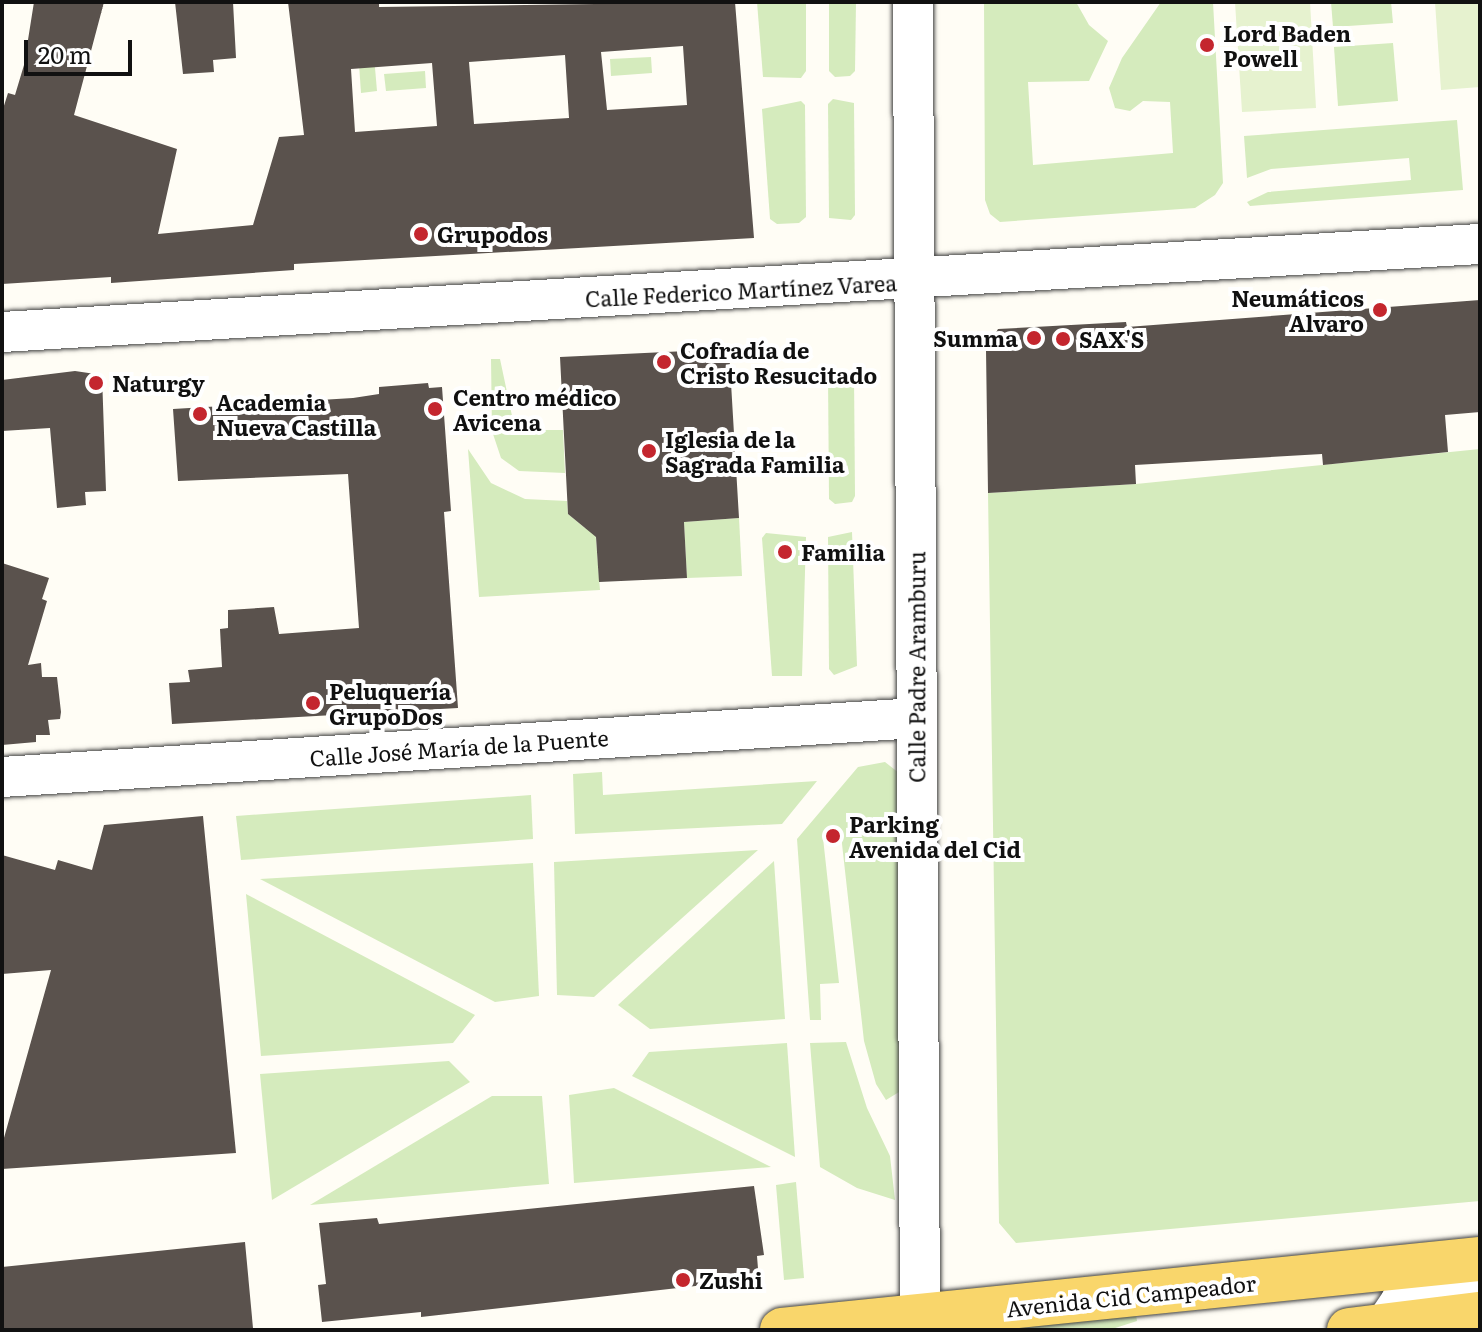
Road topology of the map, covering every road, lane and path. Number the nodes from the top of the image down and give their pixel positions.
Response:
1 (913, 2) edge
2 (1480, 244) edge
3 (914, 280) junction
4 (2, 332) edge
5 (917, 718) junction
6 (2, 777) edge
7 (1480, 1259) edge
8 (1382, 1269) junction
9 (1480, 1292) edge
10 (1480, 1314) edge
11 (916, 1323) edge
12 (1373, 1328) edge
13 (782, 1330) edge

1 - 3 street, Calle Padre Aramburu
2 - 3 street, Calle Federico Martínez Varea
3 - 4 street, Calle Federico Martínez Varea
3 - 5 street, Calle Padre Aramburu
5 - 6 street, Calle José María de la Puente
5 - 11 street, Calle Padre Aramburu
7 - 8 main road, Avenida Cid Campeador
8 - 11 main road, Avenida Cid Campeador
8 - 12 street
9 - 12 street
10 - 12 main road
11 - 13 main road, Avenida Cid Campeador

